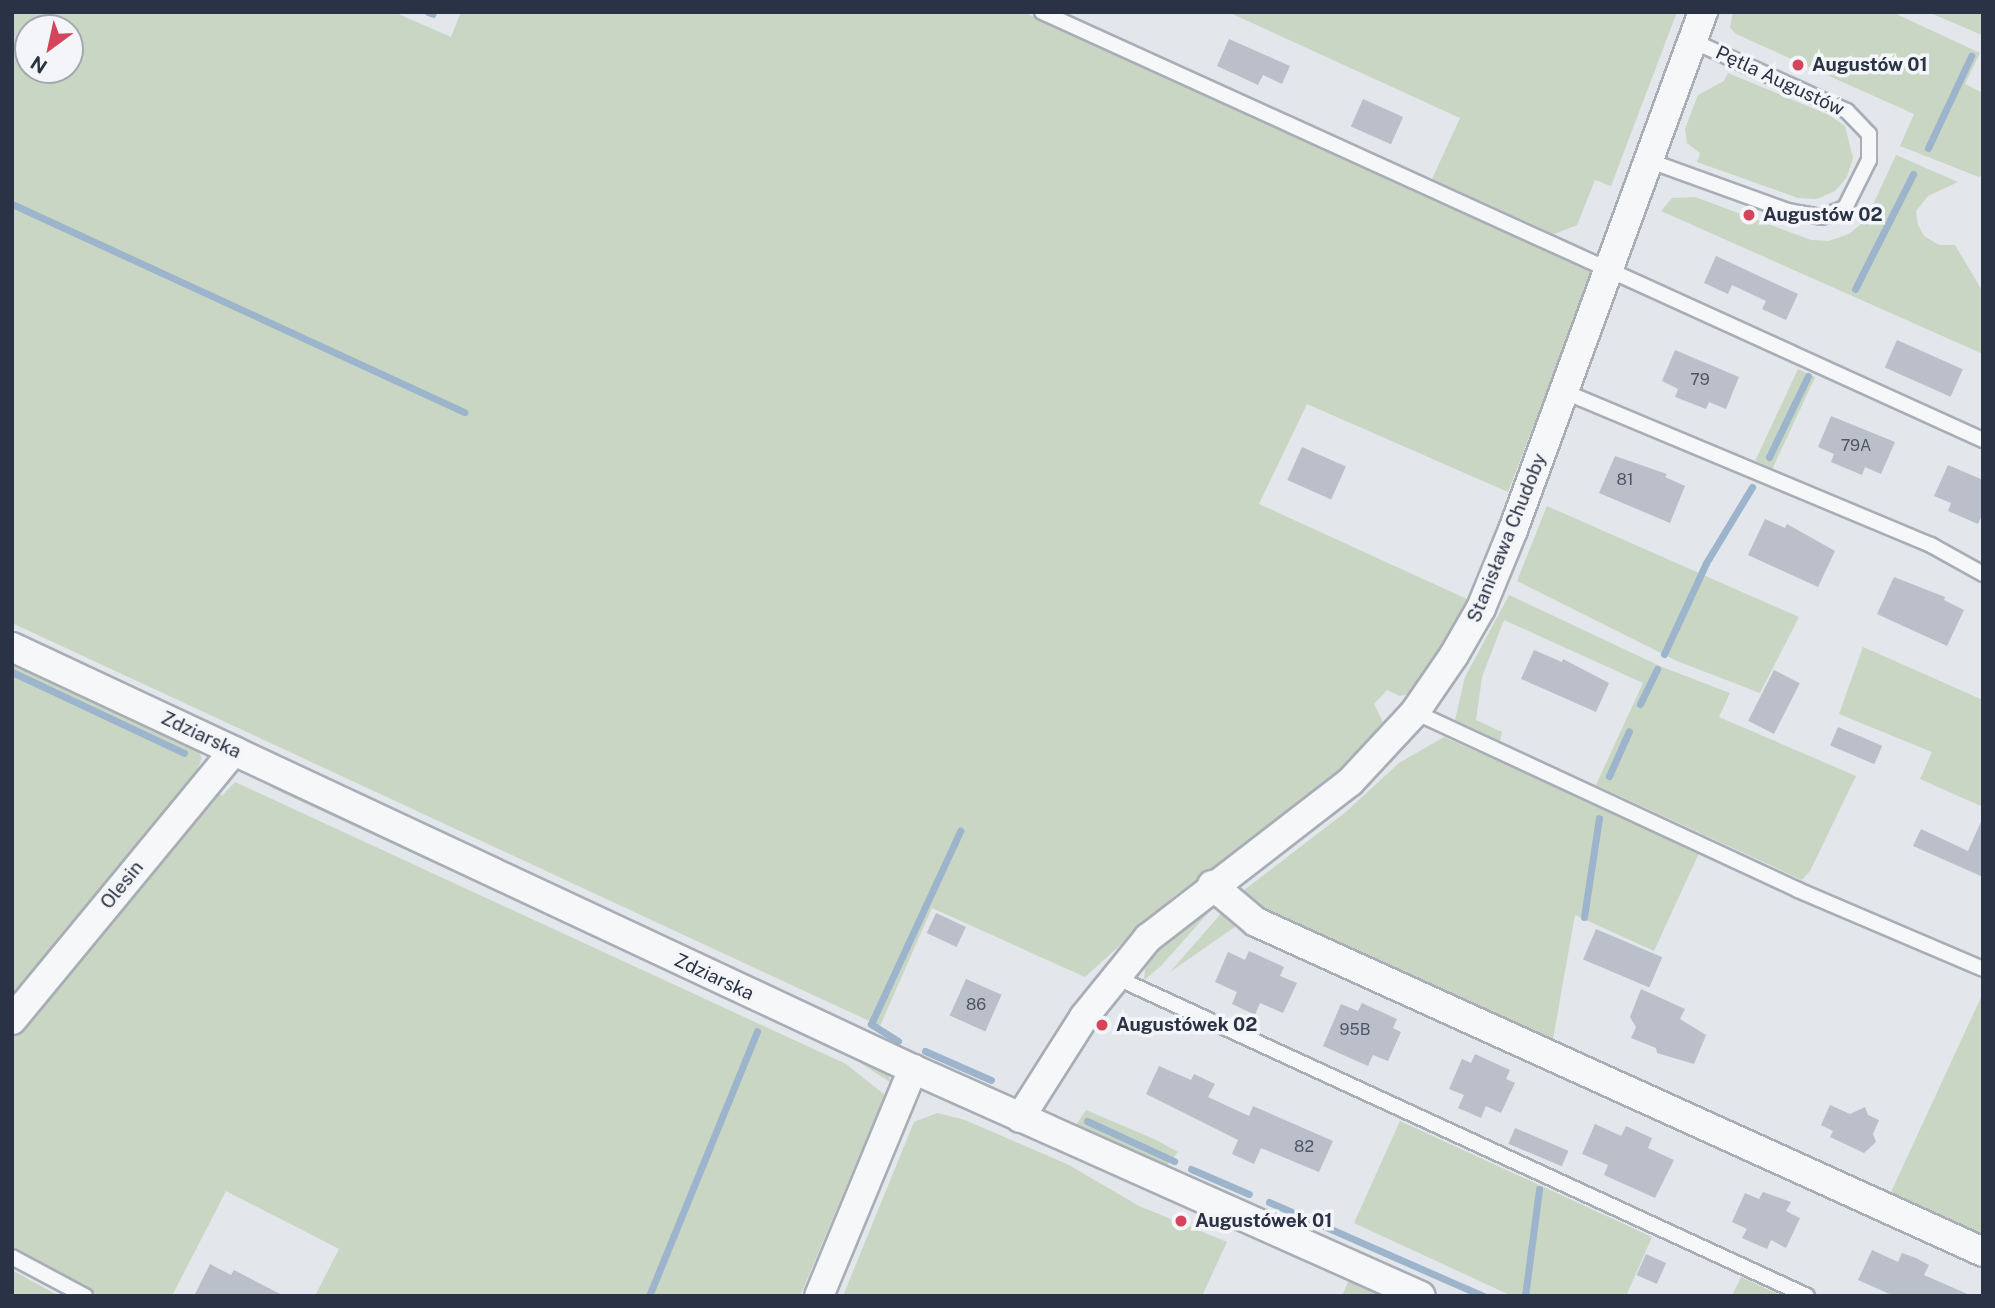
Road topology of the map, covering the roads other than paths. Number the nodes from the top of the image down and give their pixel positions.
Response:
1 (1042, 12) edge
2 (1703, 12) edge
3 (1690, 47) junction
4 (1650, 162) junction
5 (1611, 270) junction
6 (1565, 392) junction
7 (1983, 440) edge
8 (1983, 574) edge
9 (12, 647) edge
10 (1415, 712) junction
11 (234, 751) junction
12 (1212, 885) junction
13 (1983, 969) edge
14 (1113, 976) junction
15 (12, 1020) edge
16 (913, 1069) junction
17 (1020, 1118) junction
18 (1983, 1252) edge
19 (12, 1257) edge
20 (85, 1296) edge
21 (819, 1296) edge
22 (1421, 1296) edge
23 (1807, 1296) edge

1 - 5 lane
2 - 3 street, Stanisława Chudoby
3 - 4 street, Stanisława Chudoby
3 - 4 lane, Pętla Augustów
4 - 5 street, Stanisława Chudoby
5 - 6 street, Stanisława Chudoby
5 - 7 lane
6 - 8 lane
6 - 10 street, Stanisława Chudoby
9 - 11 street, Zdziarska
10 - 12 street, Stanisława Chudoby
10 - 13 lane
11 - 15 street, Olesin
11 - 16 street, Zdziarska
12 - 14 street, Stanisława Chudoby
12 - 18 street
14 - 17 street, Stanisława Chudoby
14 - 23 lane
16 - 17 street, Zdziarska
16 - 21 street
17 - 22 street, Zdziarska
19 - 20 lane

